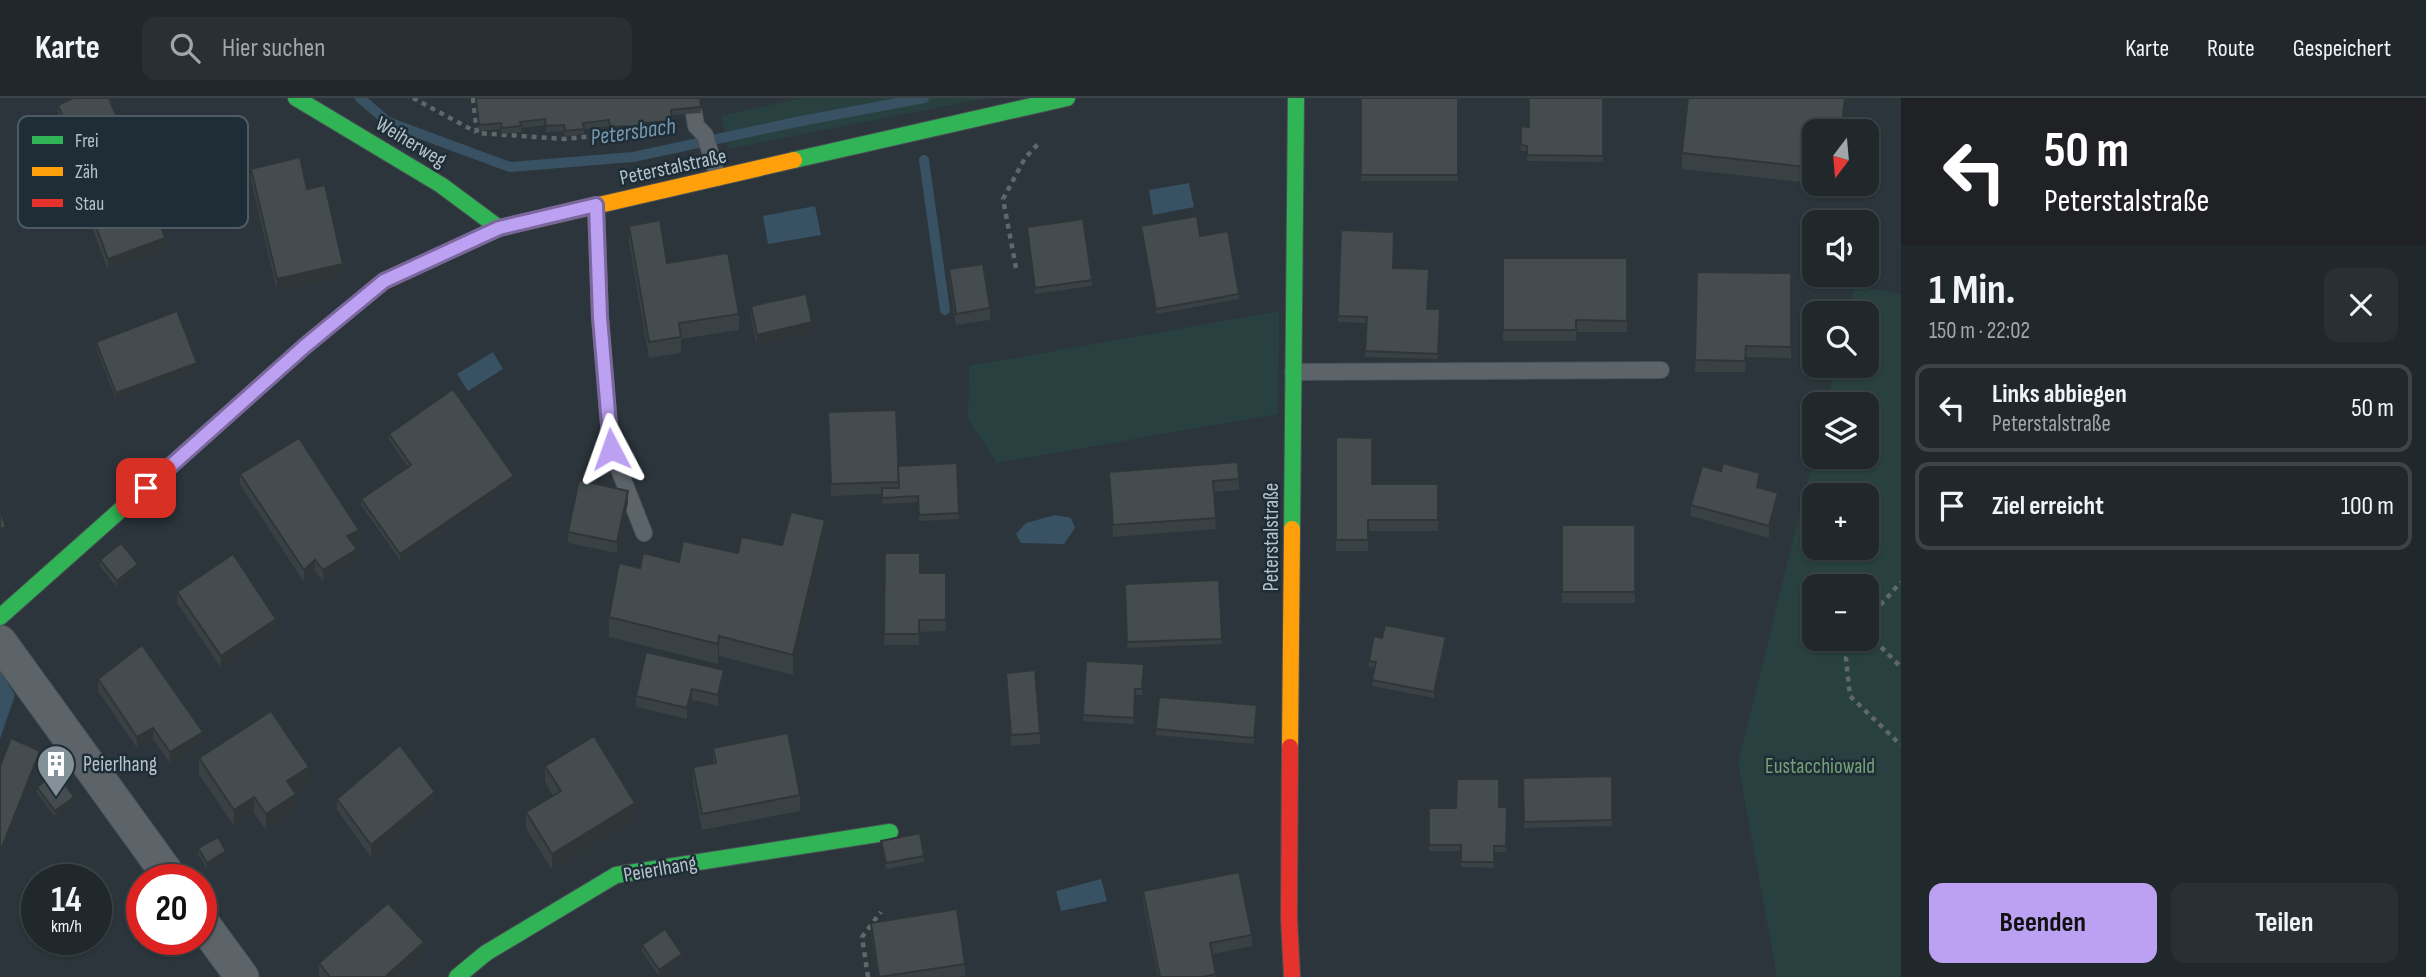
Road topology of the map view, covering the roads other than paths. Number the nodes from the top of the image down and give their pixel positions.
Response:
1 (296, 98) edge
2 (1067, 98) edge
3 (1296, 98) edge
4 (699, 125) road end
5 (718, 178) junction
6 (596, 205) junction
7 (499, 228) junction
8 (1661, 370) dead end
9 (1293, 372) junction
10 (644, 533) dead end
11 (0, 617) edge
12 (0, 642) edge
13 (890, 832) dead end
14 (160, 864) edge
15 (217, 943) edge
16 (242, 977) edge
17 (457, 977) edge
18 (1292, 977) edge

1 - 7 street, Weiherweg
2 - 5 street, Peterstalstraße
3 - 9 street, Peterstalstraße
4 - 5 lane
5 - 6 street, Peterstalstraße
6 - 7 street, Peterstalstraße
6 - 10 lane
7 - 11 street, Peterstalstraße
8 - 9 lane
9 - 18 street, Peterstalstraße
12 - 14 street
13 - 17 street, Peierlhang
15 - 16 street

